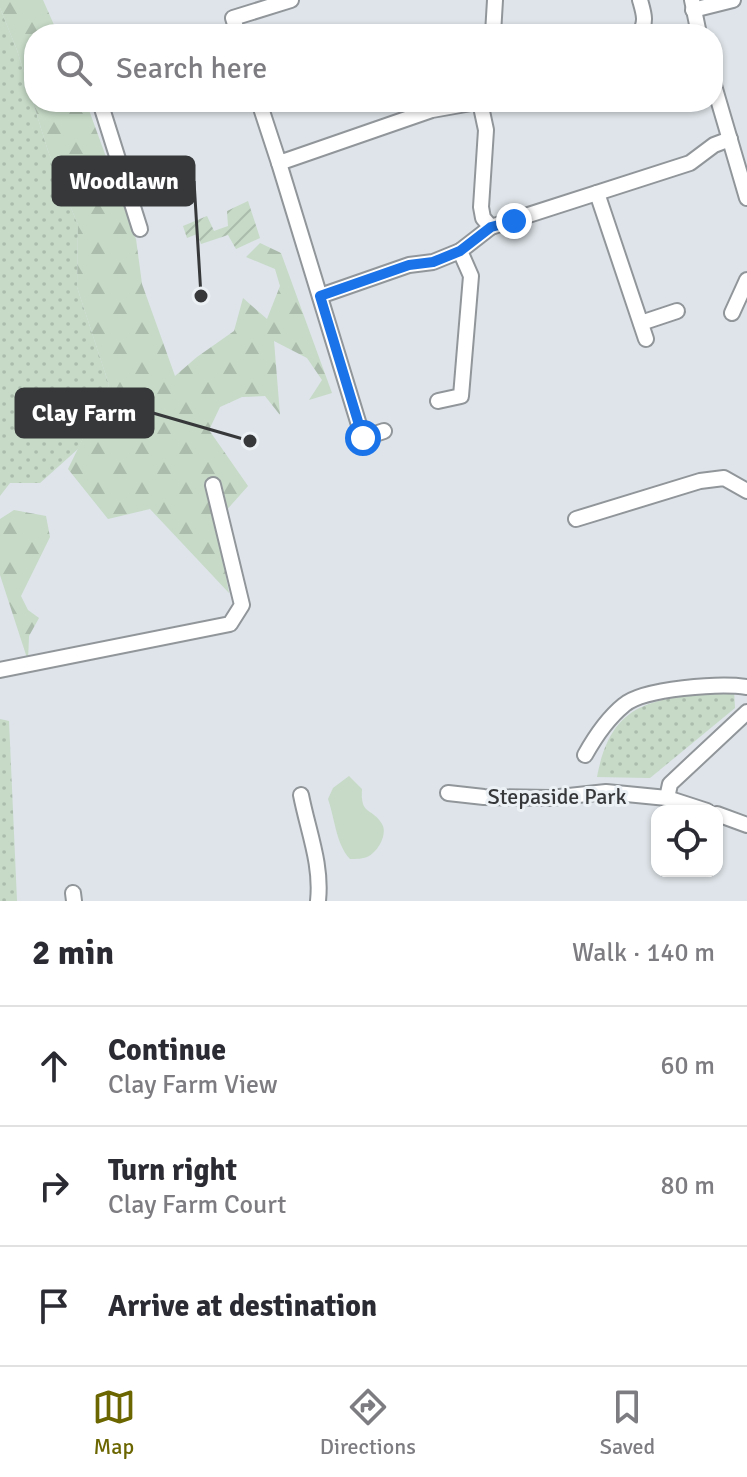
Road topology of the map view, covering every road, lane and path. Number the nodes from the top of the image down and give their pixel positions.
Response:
1 (291, 0) edge
2 (495, 0) edge
3 (640, 0) edge
4 (733, 0) edge
5 (692, 5) edge
6 (235, 24) edge
7 (494, 24) edge
8 (644, 24) edge
9 (103, 112) edge
10 (262, 112) edge
11 (426, 112) edge
12 (481, 112) edge
13 (722, 112) edge
14 (730, 139) junction
15 (279, 163) junction
16 (746, 188) edge
17 (597, 193) junction
18 (491, 227) junction
19 (140, 229) dead end
20 (460, 251) junction
21 (747, 280) edge
22 (320, 296) junction
23 (677, 311) dead end
24 (732, 313) dead end
25 (641, 323) junction
26 (646, 339) dead end
27 (438, 401) dead end
28 (384, 431) dead end
29 (213, 485) dead end
30 (747, 491) edge
31 (576, 519) dead end
32 (0, 670) edge
33 (747, 687) edge
34 (747, 712) edge
35 (585, 755) dead end
36 (448, 793) dead end
37 (301, 795) dead end
38 (667, 798) junction
39 (689, 805) edge
40 (723, 816) edge
41 (747, 825) edge
42 (318, 901) edge

1 - 6 street
2 - 7 street
3 - 8 street
4 - 5 street
9 - 19 street
10 - 15 street
11 - 15 street
12 - 18 street
13 - 14 street
14 - 16 street
14 - 17 street
15 - 22 street
17 - 18 street
17 - 25 street
18 - 20 street
20 - 22 street
20 - 27 street
21 - 24 street
22 - 28 street
23 - 25 street
25 - 26 street
29 - 32 street
30 - 31 street
33 - 35 street, Stepaside Park
34 - 38 street
36 - 38 street, Stepaside Park
37 - 42 street
38 - 39 street, Stepaside Park
40 - 41 street

